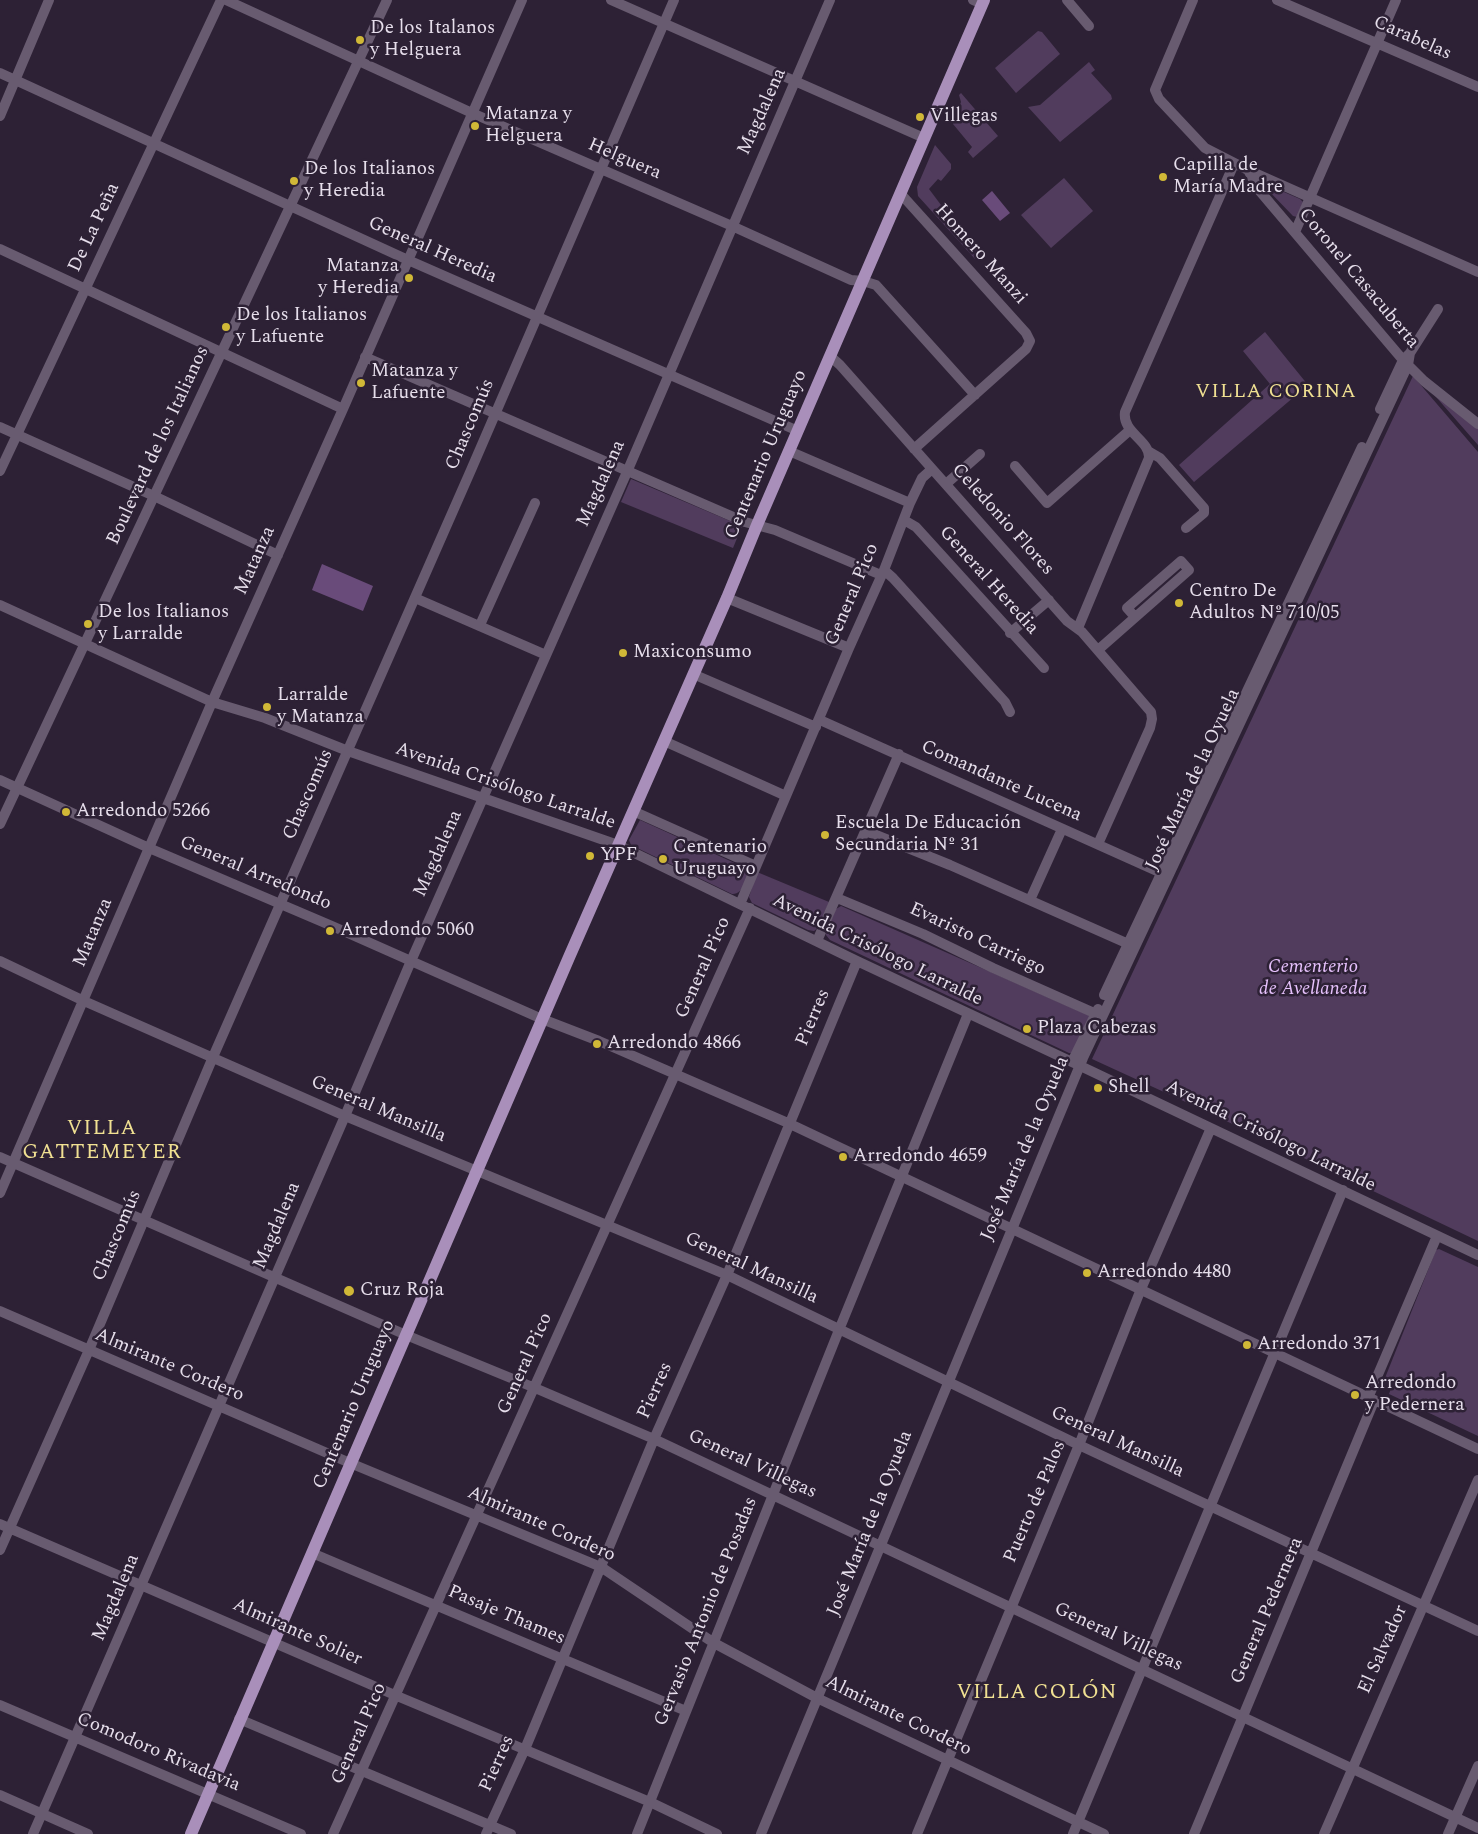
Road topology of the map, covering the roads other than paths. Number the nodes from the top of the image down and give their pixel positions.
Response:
1 (49, 0) edge
2 (221, 0) edge
3 (226, 0) edge
4 (387, 0) edge
5 (522, 0) edge
6 (611, 0) edge
7 (674, 0) edge
8 (830, 0) edge
9 (1067, 0) edge
10 (1193, 0) edge
11 (1277, 0) edge
12 (1396, 0) edge
13 (979, 1) edge
14 (664, 24) junction
15 (1089, 26) dead end
16 (1378, 43) junction
17 (358, 62) junction
18 (0, 73) edge
19 (16, 80) junction
20 (796, 80) junction
21 (1478, 87) edge
22 (472, 113) junction
23 (0, 116) edge
24 (924, 138) junction
25 (153, 144) junction
26 (1234, 164) junction
27 (601, 170) junction
28 (1248, 170) junction
29 (900, 193) junction
30 (1311, 197) junction
31 (291, 206) junction
32 (732, 226) junction
33 (1295, 232) junction
34 (0, 249) edge
35 (408, 260) junction
36 (1478, 272) edge
37 (863, 281) junction
38 (86, 289) junction
39 (1438, 309) dead end
40 (536, 317) junction
41 (222, 351) junction
42 (830, 356) junction
43 (365, 357) junction
44 (1407, 359) junction
45 (668, 375) junction
46 (975, 394) junction
47 (343, 408) junction
48 (495, 414) junction
49 (1478, 424) edge
50 (0, 427) edge
51 (798, 430) junction
52 (1130, 430) junction
53 (17, 435) junction
54 (914, 449) junction
55 (789, 451) junction
56 (1148, 451) junction
57 (980, 454) dead end
58 (1015, 466) dead end
59 (932, 469) junction
60 (0, 471) edge
61 (627, 472) junction
62 (946, 484) junction
63 (154, 496) junction
64 (535, 503) dead end
65 (910, 503) junction
66 (904, 520) junction
67 (756, 526) junction
68 (1186, 528) dead end
69 (278, 555) junction
70 (882, 573) junction
71 (415, 598) junction
72 (727, 598) junction
73 (1049, 600) junction
74 (0, 605) edge
75 (1135, 617) junction
76 (480, 625) junction
77 (1078, 628) junction
78 (1010, 633) junction
79 (85, 644) junction
80 (849, 648) junction
81 (1098, 650) junction
82 (546, 655) junction
83 (1044, 668) dead end
84 (693, 674) junction
85 (212, 702) junction
86 (1010, 712) dead end
87 (818, 724) junction
88 (664, 741) junction
89 (348, 751) junction
90 (898, 754) junction
91 (0, 780) edge
92 (17, 788) junction
93 (786, 796) junction
94 (483, 798) junction
95 (633, 811) junction
96 (0, 824) edge
97 (1062, 829) junction
98 (866, 831) junction
99 (1098, 844) junction
100 (618, 846) junction
101 (149, 848) junction
102 (756, 866) junction
103 (1165, 875) junction
104 (837, 898) junction
105 (1030, 900) junction
106 (280, 905) junction
107 (745, 906) junction
108 (817, 941) junction
109 (1132, 945) junction
110 (410, 961) junction
111 (857, 961) junction
112 (0, 962) edge
113 (84, 1000) junction
114 (968, 1014) junction
115 (1099, 1015) junction
116 (542, 1019) junction
117 (213, 1057) junction
118 (1076, 1064) junction
119 (676, 1075) junction
120 (345, 1116) junction
121 (788, 1123) junction
122 (1211, 1128) junction
123 (0, 1157) edge
124 (13, 1163) junction
125 (476, 1171) junction
126 (902, 1176) junction
127 (1342, 1190) junction
128 (0, 1193) edge
129 (143, 1220) junction
130 (608, 1225) junction
131 (1012, 1229) junction
132 (1437, 1236) junction
133 (1478, 1255) edge
134 (727, 1275) junction
135 (274, 1278) junction
136 (1141, 1290) junction
137 (0, 1312) edge
138 (839, 1330) junction
139 (406, 1335) junction
140 (89, 1350) junction
141 (1274, 1352) junction
142 (948, 1382) junction
143 (536, 1388) junction
144 (1371, 1399) junction
145 (218, 1406) junction
146 (654, 1439) junction
147 (1079, 1445) junction
148 (1478, 1449) edge
149 (350, 1463) junction
150 (1478, 1480) edge
151 (773, 1494) junction
152 (1211, 1505) junction
153 (477, 1515) junction
154 (5, 1526) edge
155 (882, 1546) junction
156 (0, 1550) edge
157 (312, 1553) junction
158 (1311, 1553) junction
159 (601, 1567) junction
160 (142, 1584) junction
161 (437, 1605) junction
162 (1423, 1605) junction
163 (1011, 1608) junction
164 (1478, 1631) edge
165 (273, 1641) junction
166 (714, 1643) junction
167 (562, 1660) junction
168 (1142, 1669) junction
169 (396, 1696) junction
170 (817, 1698) junction
171 (0, 1705) edge
172 (686, 1711) junction
173 (1242, 1717) junction
174 (239, 1719) junction
175 (76, 1736) junction
176 (524, 1749) junction
177 (947, 1760) junction
178 (1478, 1766) edge
179 (1352, 1768) junction
180 (362, 1770) junction
181 (208, 1794) junction
182 (0, 1795) edge
183 (650, 1802) junction
184 (42, 1814) junction
185 (1456, 1817) junction
186 (1078, 1822) junction
187 (1478, 1828) edge
188 (488, 1829) edge
189 (33, 1834) edge
190 (88, 1834) edge
191 (191, 1834) edge
192 (301, 1834) edge
193 (333, 1834) edge
194 (512, 1834) edge
195 (637, 1834) edge
196 (717, 1834) edge
197 (761, 1834) edge
198 (917, 1834) edge
199 (1073, 1834) edge
200 (1104, 1834) edge
201 (1194, 1834) edge
202 (1324, 1834) edge
203 (1448, 1834) edge

1 - 19 street
2 - 25 street, De La Peña
3 - 17 street, Helguera
4 - 17 street, Boulevard de los Italianos
5 - 22 street, Matanza
6 - 14 street
7 - 14 street, Chascomús
8 - 20 street, Magdalena
9 - 15 street
10 - 26 street
11 - 16 street, Carabelas
12 - 16 street
13 - 24 main road, Centenario Uruguayo
14 - 20 street
14 - 27 street, Chascomús
16 - 21 street, Carabelas
16 - 30 street
17 - 22 street, Helguera
17 - 31 street, Boulevard de los Italianos
18 - 19 street, General Heredia
19 - 23 street
19 - 25 street, General Heredia
20 - 24 street
20 - 32 street, Magdalena
22 - 27 street, Helguera
22 - 35 street, Matanza
24 - 29 main road, Centenario Uruguayo
25 - 31 street, General Heredia
25 - 38 street, De La Peña
26 - 28 street
26 - 52 street
27 - 32 street, Helguera
27 - 40 street, Chascomús
28 - 30 street
28 - 33 street, Coronel Casacuberta
29 - 37 main road, Centenario Uruguayo
29 - 46 street, Homero Manzi
30 - 33 street
30 - 36 street
31 - 35 street, General Heredia
31 - 41 street, Boulevard de los Italianos
32 - 37 street, Helguera
32 - 45 street, Magdalena
33 - 44 street, Coronel Casacuberta
34 - 38 street
35 - 40 street, General Heredia
35 - 43 street, Matanza
37 - 42 main road, Centenario Uruguayo
37 - 46 street, Helguera
38 - 41 street
38 - 53 street, De La Peña
39 - 44 street, José María de la Oyuela
40 - 45 street, General Heredia
40 - 48 street, Chascomús
41 - 47 street
41 - 63 street, Boulevard de los Italianos
42 - 51 main road, Centenario Uruguayo
42 - 54 street, Celedonio Flores
43 - 47 street, Matanza
43 - 48 street
44 - 49 street, Coronel Casacuberta
44 - 103 street, José María de la Oyuela
45 - 51 street, General Heredia
45 - 61 street, Magdalena
46 - 54 street
47 - 69 street, Matanza
48 - 61 street
48 - 71 street, Chascomús
50 - 53 street
51 - 55 main road, Centenario Uruguayo
52 - 56 street
52 - 58 street
53 - 60 street, De La Peña
53 - 63 street
54 - 59 street, Celedonio Flores
55 - 65 street
55 - 67 main road, Centenario Uruguayo
56 - 68 street
56 - 77 street
57 - 62 street
59 - 62 street, Celedonio Flores
59 - 65 street, General Pico
61 - 67 street
61 - 82 street, Magdalena
62 - 73 street, Celedonio Flores
63 - 69 street
63 - 79 street, Boulevard de los Italianos
64 - 76 street
65 - 66 street, General Pico
66 - 70 street, General Pico
66 - 78 street, General Heredia
67 - 70 street
67 - 72 main road, Centenario Uruguayo
69 - 85 street, Matanza
70 - 80 street, General Pico
70 - 86 street
71 - 76 street
71 - 89 street, Chascomús
72 - 80 street
72 - 84 main road, Centenario Uruguayo
73 - 77 street, Celedonio Flores
73 - 78 street
74 - 79 street, Avenida Crisólogo Larralde
75 - 75 street
75 - 81 street
76 - 82 street
77 - 81 street, Celedonio Flores
78 - 83 street, General Heredia
79 - 85 street, Avenida Crisólogo Larralde
79 - 92 street, Boulevard de los Italianos
80 - 87 street, General Pico
81 - 99 street, Celedonio Flores
82 - 94 street, Magdalena
84 - 87 street, Comandante Lucena
84 - 88 main road, Centenario Uruguayo
85 - 89 street, Avenida Crisólogo Larralde
85 - 101 street, Matanza
87 - 90 street, Comandante Lucena
87 - 93 street, General Pico
88 - 93 street
88 - 95 main road, Centenario Uruguayo
89 - 94 street, Avenida Crisólogo Larralde
89 - 106 street, Chascomús
90 - 97 street, Comandante Lucena
90 - 98 street
91 - 92 street, General Arredondo
92 - 96 street, Boulevard de los Italianos
92 - 101 street, General Arredondo
93 - 102 street, General Pico
94 - 100 street, Avenida Crisólogo Larralde
94 - 110 street, Magdalena
95 - 100 main road, Centenario Uruguayo
95 - 102 street
97 - 99 street, Comandante Lucena
97 - 105 street
98 - 104 street
98 - 105 street
99 - 103 street, Comandante Lucena
100 - 107 street, Avenida Crisólogo Larralde
100 - 116 main road, Centenario Uruguayo
101 - 106 street, General Arredondo
101 - 113 street, Matanza
102 - 107 street, General Pico
103 - 109 street, José María de la Oyuela
104 - 108 street
104 - 115 street, Evaristo Carriego
105 - 109 street
106 - 110 street, General Arredondo
106 - 117 street, Chascomús
107 - 108 street, Avenida Crisólogo Larralde
107 - 119 street, General Pico
108 - 111 street, Avenida Crisólogo Larralde
109 - 115 street, José María de la Oyuela
110 - 116 street, General Arredondo
110 - 120 street, Magdalena
111 - 114 street, Avenida Crisólogo Larralde
111 - 121 street, Pierres
112 - 113 street, General Mansilla
113 - 117 street, General Mansilla
113 - 124 street, Matanza
114 - 118 street, Avenida Crisólogo Larralde
114 - 126 street, Gervasio Antonio de Posadas
115 - 118 street, José María de la Oyuela
116 - 119 street, General Arredondo
116 - 125 main road, Centenario Uruguayo
117 - 120 street, General Mansilla
117 - 129 street, Chascomús
118 - 122 street, Avenida Crisólogo Larralde
118 - 131 street, José María de la Oyuela
119 - 121 street, General Arredondo
119 - 130 street, General Pico
120 - 125 street, General Mansilla
120 - 135 street, Magdalena
121 - 126 street, General Arredondo
121 - 134 street, Pierres
122 - 127 street, Avenida Crisólogo Larralde
122 - 136 street, Puerto de Palos
123 - 124 street, General Villegas
124 - 128 street, Matanza
124 - 129 street, General Villegas
125 - 130 street, General Mansilla
125 - 139 main road, Centenario Uruguayo
126 - 131 street, General Arredondo
126 - 138 street, Gervasio Antonio de Posadas
127 - 132 street, Avenida Crisólogo Larralde
127 - 141 street
129 - 135 street, General Villegas
129 - 140 street, Chascomús
130 - 134 street, General Mansilla
130 - 143 street, General Pico
131 - 136 street, General Arredondo
131 - 142 street, José María de la Oyuela
132 - 133 street, Avenida Crisólogo Larralde
132 - 144 street, General Pedernera
134 - 138 street, General Mansilla
134 - 146 street, Pierres
135 - 139 street, General Villegas
135 - 145 street, Magdalena
136 - 141 street, General Arredondo
136 - 147 street, Puerto de Palos
137 - 140 street, Almirante Cordero
138 - 142 street, General Mansilla
138 - 151 street, Gervasio Antonio de Posadas
139 - 143 street, General Villegas
139 - 149 main road, Centenario Uruguayo
140 - 145 street, Almirante Cordero
140 - 154 street, Chascomús
141 - 144 street, General Arredondo
141 - 152 street
142 - 147 street, General Mansilla
142 - 155 street, José María de la Oyuela
143 - 146 street, General Villegas
143 - 153 street, General Pico
144 - 148 street, General Arredondo
144 - 158 street, General Pedernera
145 - 149 street, Almirante Cordero
145 - 160 street, Magdalena
146 - 151 street, General Villegas
146 - 159 street, Pierres
147 - 152 street, General Mansilla
147 - 163 street, Puerto de Palos
149 - 153 street, Almirante Cordero
149 - 157 main road, Centenario Uruguayo
150 - 162 street, El Salvador
151 - 155 street, General Villegas
151 - 166 street, Gervasio Antonio de Posadas
152 - 158 street, General Mansilla
152 - 168 street
153 - 159 street, Almirante Cordero
153 - 161 street, General Pico
154 - 156 street, Chascomús
154 - 160 street, Almirante Solier
155 - 163 street, General Villegas
155 - 170 street, José María de la Oyuela
157 - 161 street, Pasaje Thames
157 - 165 main road, Centenario Uruguayo
158 - 162 street, General Mansilla
158 - 173 street, General Pedernera
159 - 166 street, Almirante Cordero
159 - 167 street, Pierres
160 - 165 street, Almirante Solier
160 - 175 street, Magdalena
161 - 167 street, Pasaje Thames
161 - 169 street, General Pico
162 - 164 street, General Mansilla
162 - 179 street, El Salvador
163 - 168 street, General Villegas
163 - 177 street, Puerto de Palos
165 - 169 street, Almirante Solier
165 - 174 main road, Centenario Uruguayo
166 - 170 street, Almirante Cordero
166 - 172 street, Gervasio Antonio de Posadas
167 - 172 street, Pasaje Thames
167 - 176 street, Pierres
168 - 173 street, General Villegas
168 - 186 street
169 - 176 street, Almirante Solier
169 - 180 street, General Pico
170 - 177 street, Almirante Cordero
170 - 197 street, José María de la Oyuela
171 - 175 street, Comodoro Rivadavia
172 - 183 street, Gervasio Antonio de Posadas
173 - 179 street, General Villegas
173 - 201 street, General Pedernera
174 - 180 street
174 - 181 main road, Centenario Uruguayo
175 - 181 street, Comodoro Rivadavia
175 - 184 street, Magdalena
176 - 183 street, Almirante Solier
176 - 188 street, Pierres
177 - 186 street, Almirante Cordero
177 - 198 street, Puerto de Palos
178 - 185 street
179 - 185 street, General Villegas
179 - 202 street, El Salvador
180 - 188 street
180 - 193 street, General Pico
181 - 191 main road, Centenario Uruguayo
181 - 192 street, Comodoro Rivadavia
182 - 184 street
183 - 195 street, Gervasio Antonio de Posadas
183 - 196 street, Almirante Solier
184 - 189 street, Magdalena
184 - 190 street
185 - 187 street, General Villegas
185 - 203 street
186 - 199 street
186 - 200 street, Almirante Cordero
188 - 194 street

